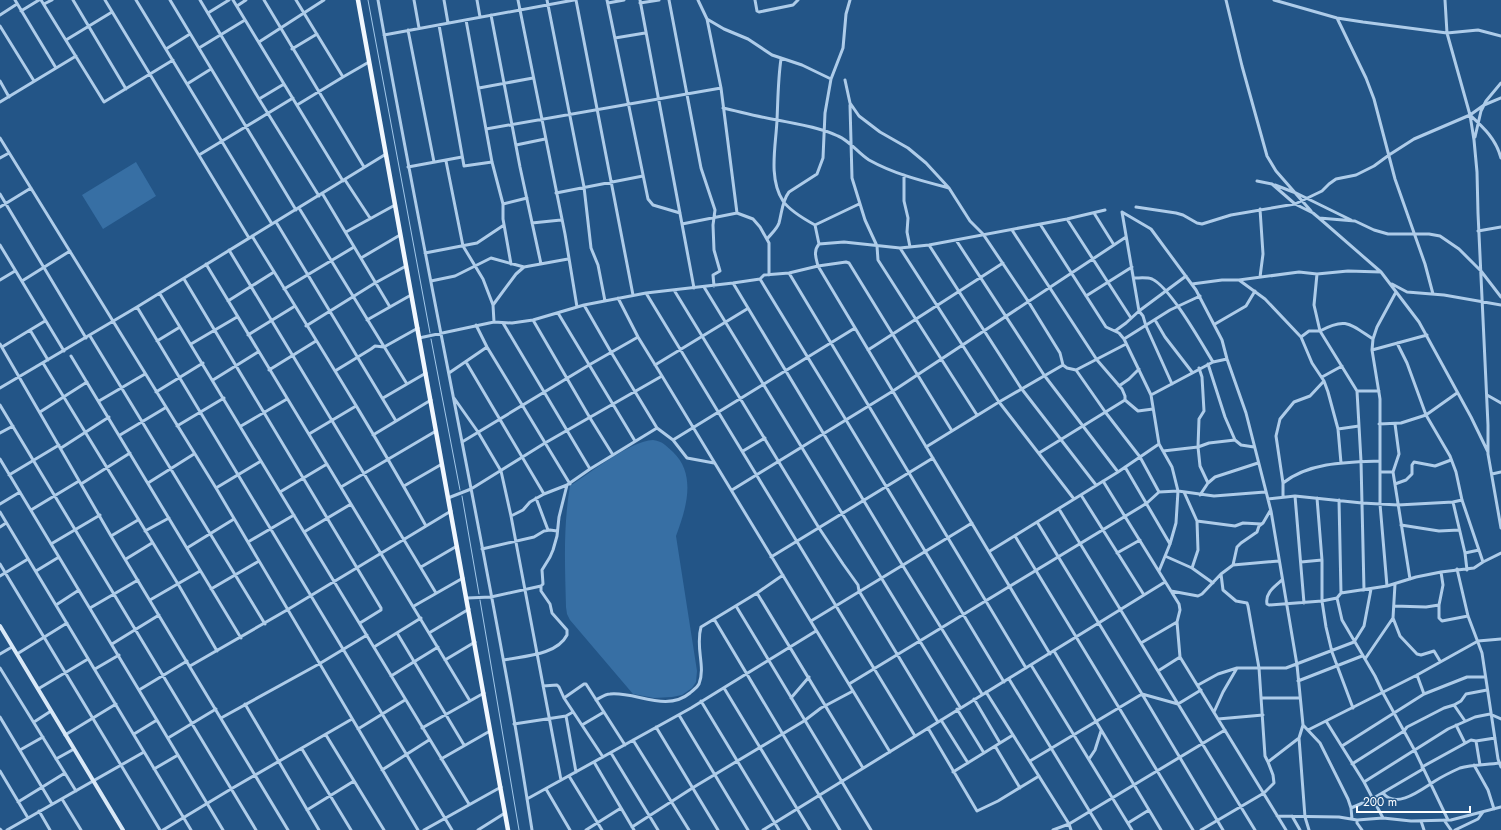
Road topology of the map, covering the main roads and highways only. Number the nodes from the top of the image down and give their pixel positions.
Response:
1 (358, 0) edge
2 (508, 830) edge

1 - 2 main road

